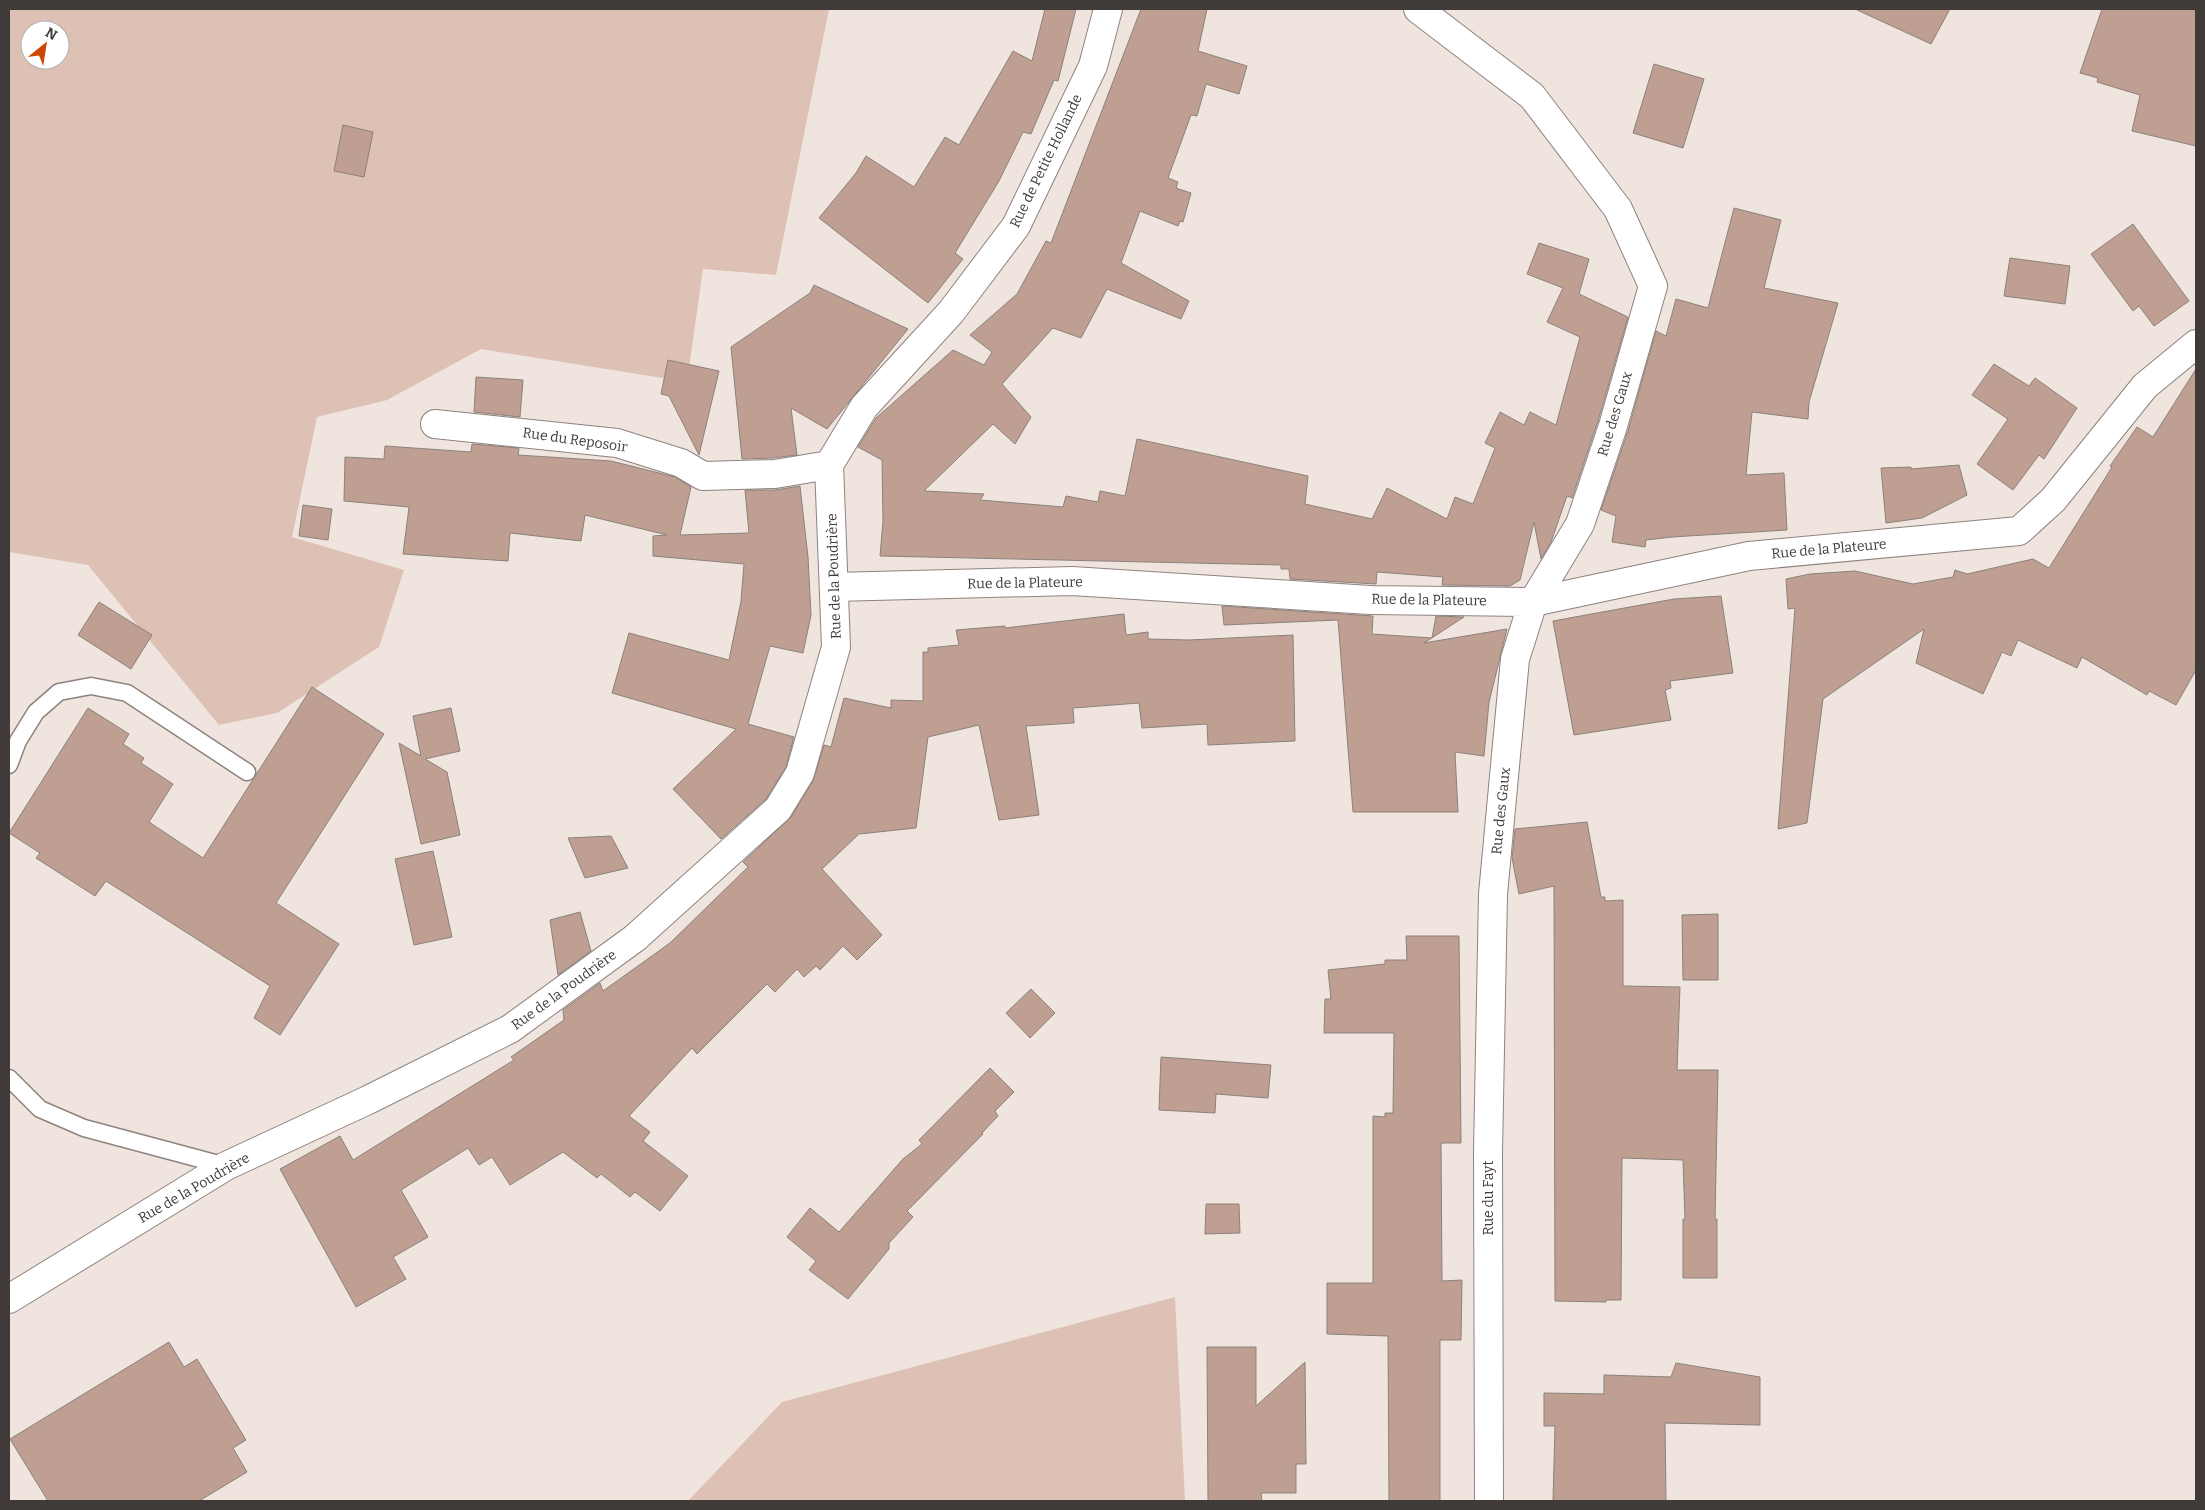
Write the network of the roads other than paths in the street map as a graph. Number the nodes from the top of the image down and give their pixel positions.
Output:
1 (1108, 9) edge
2 (1418, 9) edge
3 (2196, 344) edge
4 (435, 424) dead end
5 (829, 465) junction
6 (834, 586) junction
7 (1533, 602) junction
8 (9, 765) edge
9 (247, 772) dead end
10 (1492, 894) joint
11 (9, 1078) edge
12 (226, 1166) junction
13 (9, 1299) edge
14 (1489, 1501) edge

1 - 5 street, Rue de Petite Hollande
2 - 7 street, Rue des Gaux
3 - 7 street, Rue de la Plateure
4 - 5 street, Rue du Reposoir
5 - 6 street, Rue de la Poudrière
6 - 7 street, Rue de la Plateure
6 - 12 street, Rue de la Poudrière
7 - 10 street, Rue des Gaux
8 - 9 lane
10 - 14 street, Rue du Fayt
11 - 12 lane
12 - 13 street, Rue de la Poudrière

